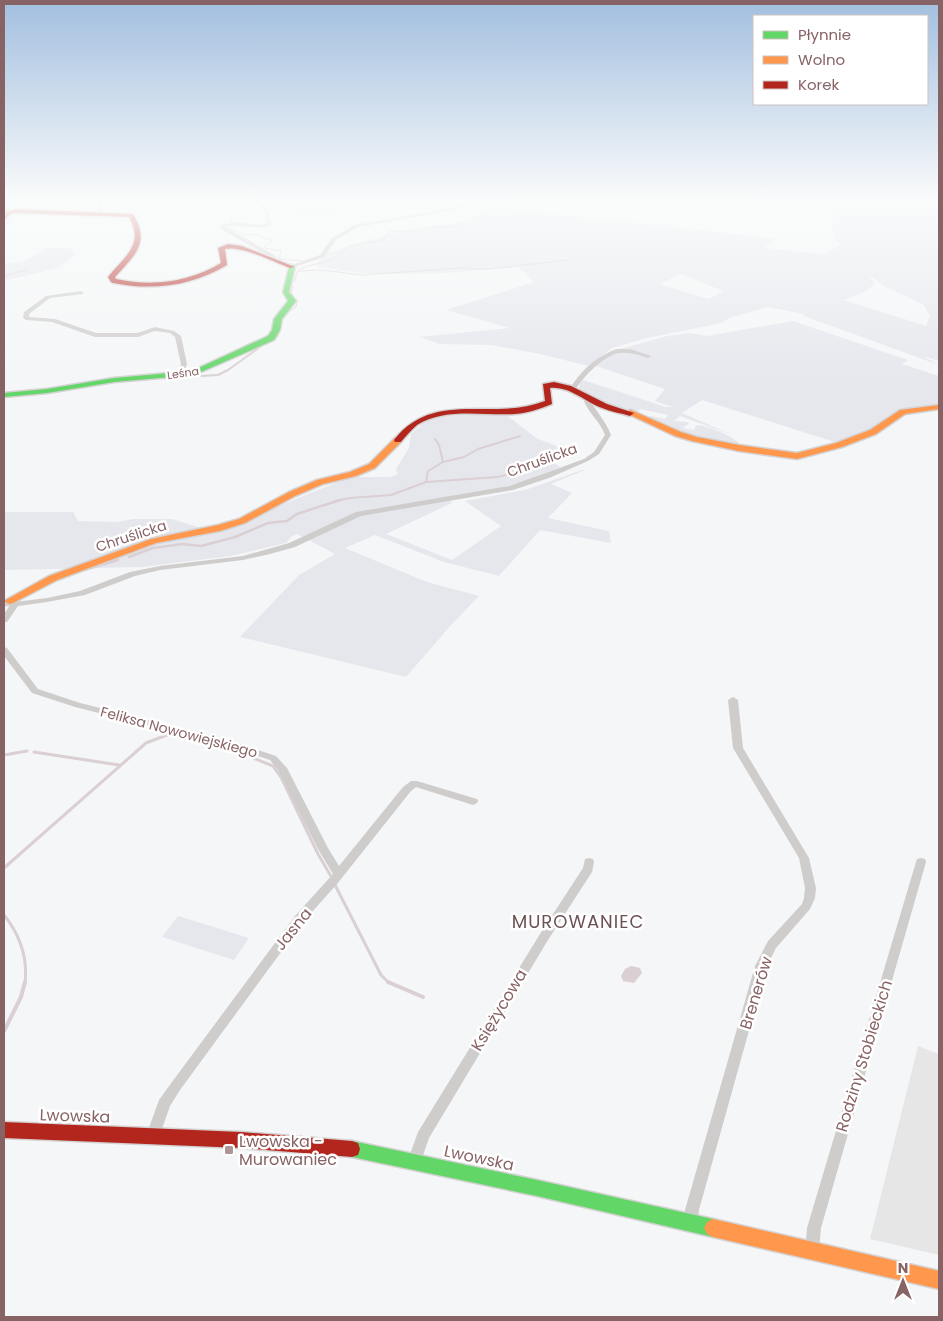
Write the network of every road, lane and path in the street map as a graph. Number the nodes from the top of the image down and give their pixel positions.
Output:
1 (125, 260) edge
2 (224, 260) edge
3 (270, 260) edge
4 (311, 260) edge
5 (291, 266) junction
6 (81, 293) dead end
7 (648, 356) dead end
8 (181, 374) junction
9 (574, 389) junction
10 (4, 395) edge
11 (586, 398) junction
12 (939, 407) edge
13 (9, 602) edge
14 (4, 620) edge
15 (4, 650) edge
16 (733, 700) dead end
17 (473, 801) dead end
18 (589, 862) dead end
19 (921, 862) dead end
20 (336, 877) junction
21 (4, 1130) edge
22 (153, 1136) junction
23 (415, 1160) junction
24 (691, 1223) junction
25 (812, 1251) junction
26 (939, 1280) edge

1 - 2 street
3 - 5 street
4 - 5 street
5 - 8 street, Leśna
6 - 8 street
7 - 9 street
8 - 10 street, Leśna
9 - 11 street, Chruślicka
9 - 13 street, Chruślicka
11 - 12 street
11 - 13 street, Chruślicka
13 - 14 street
15 - 20 street, Feliksa Nowowiejskiego
16 - 24 street, Brenerów
17 - 20 street, Jasna
18 - 23 street, Księżycowa
19 - 25 street, Rodziny Stobieckich
20 - 22 street, Jasna
21 - 22 street, Lwowska
22 - 23 street, Lwowska
23 - 24 street, Lwowska
24 - 25 street, Lwowska
25 - 26 street, Lwowska

